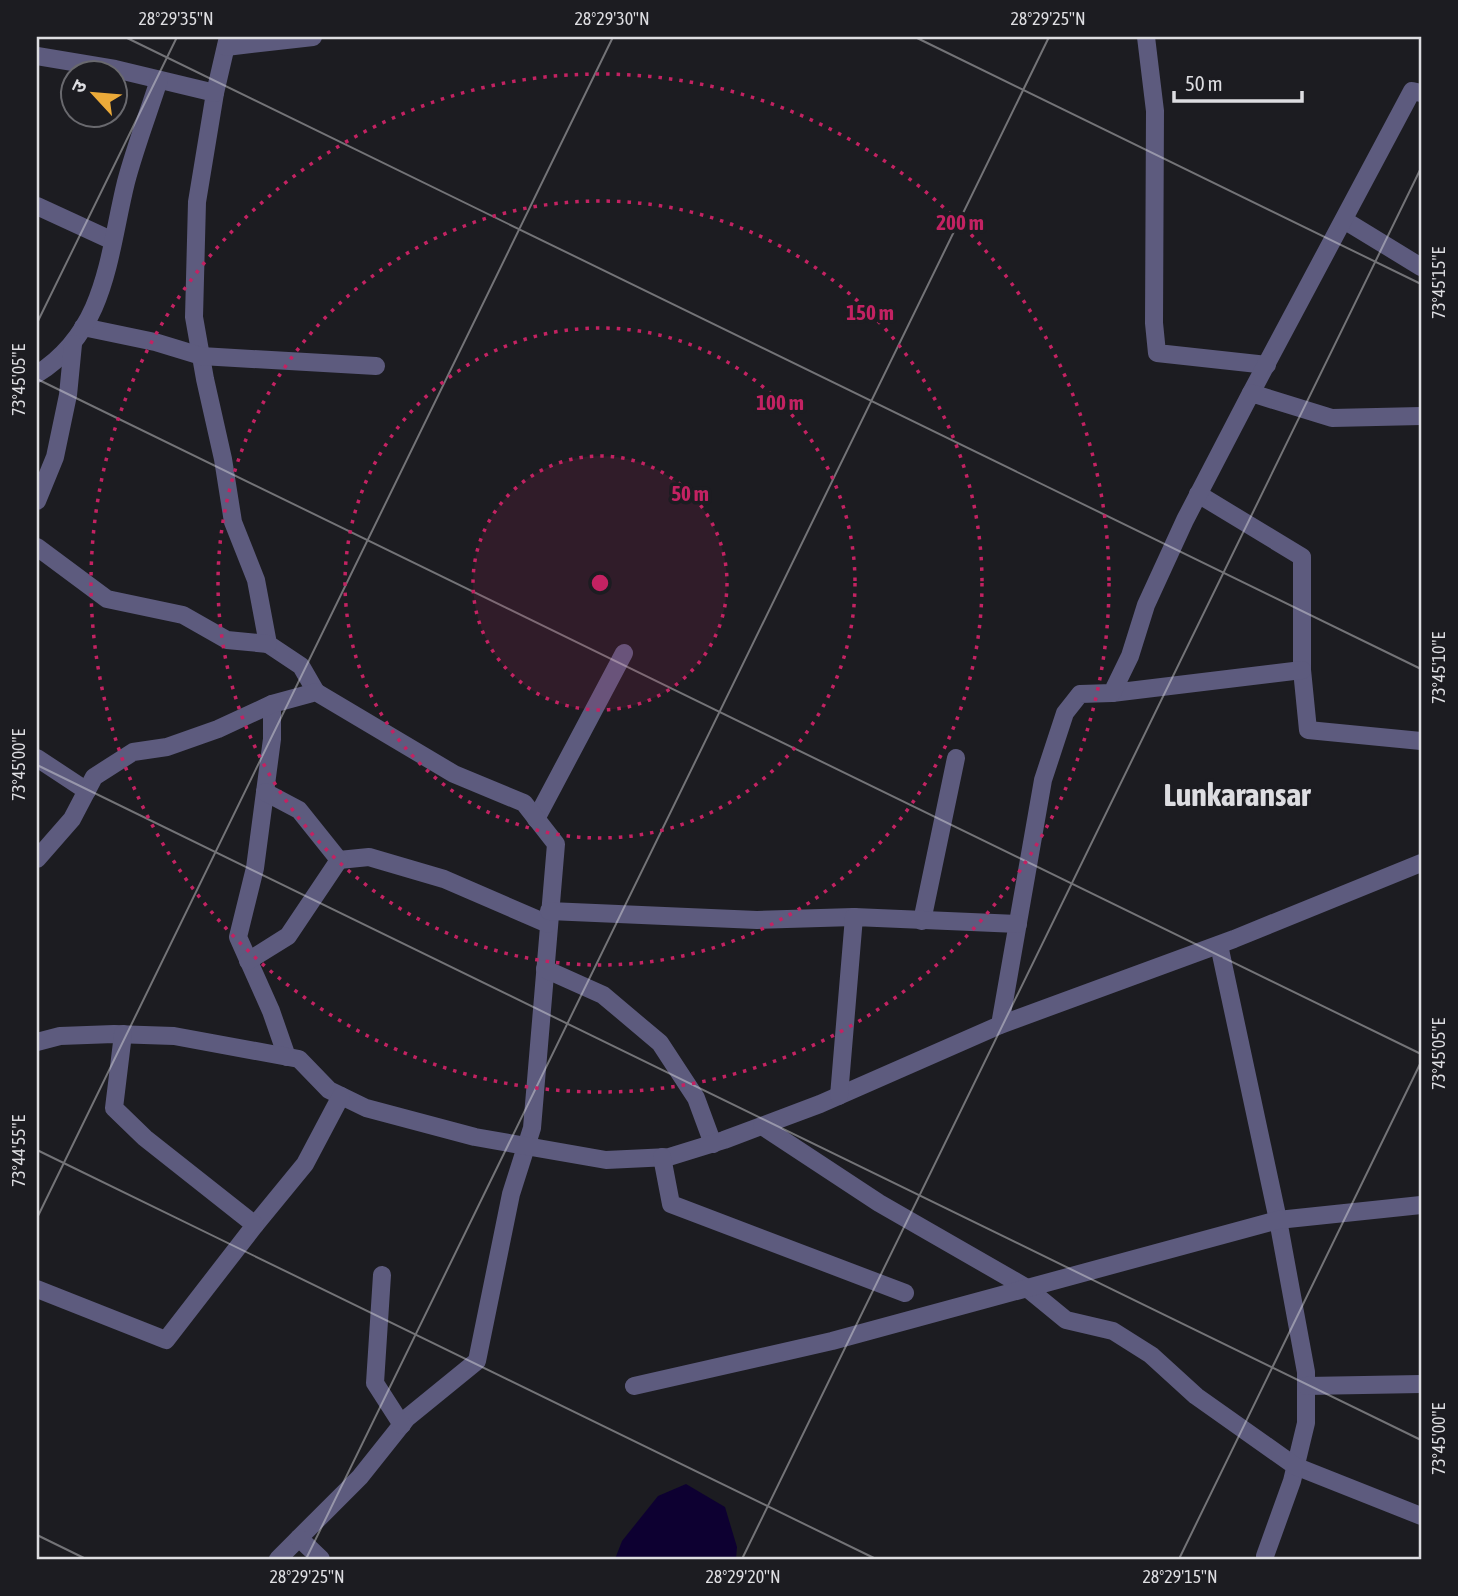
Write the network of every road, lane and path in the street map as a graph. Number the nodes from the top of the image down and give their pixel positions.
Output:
1 (313, 37) edge
2 (1146, 37) edge
3 (227, 42) edge
4 (37, 56) edge
5 (159, 80) junction
6 (215, 93) junction
7 (1421, 93) edge
8 (37, 206) edge
9 (1344, 220) junction
10 (114, 241) junction
11 (1421, 267) edge
12 (83, 327) junction
13 (73, 344) junction
14 (201, 356) junction
15 (1266, 365) junction
16 (376, 366) dead end
17 (37, 374) edge
18 (1251, 393) junction
19 (1421, 416) edge
20 (1198, 494) junction
21 (37, 501) edge
22 (37, 547) edge
23 (268, 644) junction
24 (624, 653) dead end
25 (1302, 670) junction
26 (316, 692) junction
27 (1112, 693) junction
28 (272, 704) junction
29 (1421, 741) edge
30 (37, 758) edge
31 (957, 758) dead end
32 (87, 791) junction
33 (265, 792) junction
34 (536, 819) junction
35 (37, 859) edge
36 (339, 860) junction
37 (1421, 863) edge
38 (854, 917) junction
39 (548, 918) junction
40 (922, 920) junction
41 (1018, 924) junction
42 (1219, 945) junction
43 (248, 961) junction
44 (545, 969) junction
45 (1000, 1025) junction
46 (123, 1034) junction
47 (37, 1042) edge
48 (287, 1057) junction
49 (341, 1096) junction
50 (839, 1096) junction
51 (762, 1126) junction
52 (713, 1144) junction
53 (526, 1146) junction
54 (662, 1157) junction
55 (1421, 1205) edge
56 (1278, 1220) junction
57 (255, 1225) junction
58 (382, 1275) dead end
59 (1027, 1288) junction
60 (37, 1289) edge
61 (905, 1293) dead end
62 (1421, 1384) edge
63 (634, 1386) dead end
64 (1306, 1386) junction
65 (402, 1425) junction
66 (1295, 1466) junction
67 (1421, 1516) edge
68 (299, 1538) junction
69 (1265, 1556) dead end
70 (278, 1559) edge
71 (321, 1559) edge

1 - 3 street
2 - 15 street
3 - 6 street
4 - 5 street
5 - 6 street
5 - 10 street
6 - 14 street
7 - 9 street
8 - 10 street
9 - 11 street
9 - 15 street
10 - 12 street
12 - 13 street
12 - 14 street
13 - 17 street
13 - 21 street
14 - 16 street
14 - 23 street
15 - 18 street
18 - 19 street
18 - 20 street
20 - 25 street
20 - 27 street
22 - 23 street
23 - 26 street
24 - 34 street
25 - 27 street
25 - 29 street
26 - 28 street
26 - 34 street
27 - 41 street
28 - 32 street
28 - 33 street
30 - 32 street
31 - 40 street
32 - 35 street
33 - 36 street
33 - 43 street
34 - 39 street
36 - 39 street
36 - 43 street
37 - 42 street
38 - 39 street
38 - 40 street
38 - 50 street
39 - 44 street
40 - 41 street
41 - 45 street
42 - 45 street
42 - 56 street
43 - 48 street
44 - 52 street
44 - 53 street
45 - 50 street
46 - 47 street
46 - 48 street
46 - 57 street
48 - 49 street
49 - 53 street
49 - 57 street
50 - 51 street
51 - 52 street
51 - 59 street
52 - 54 street
53 - 54 street
53 - 65 street
54 - 61 street
55 - 56 street
56 - 59 street
56 - 64 street
57 - 60 street
58 - 65 street
59 - 63 street
59 - 66 street
62 - 64 street
64 - 66 street
65 - 68 street
66 - 67 street
66 - 69 street
68 - 70 street
68 - 71 street

